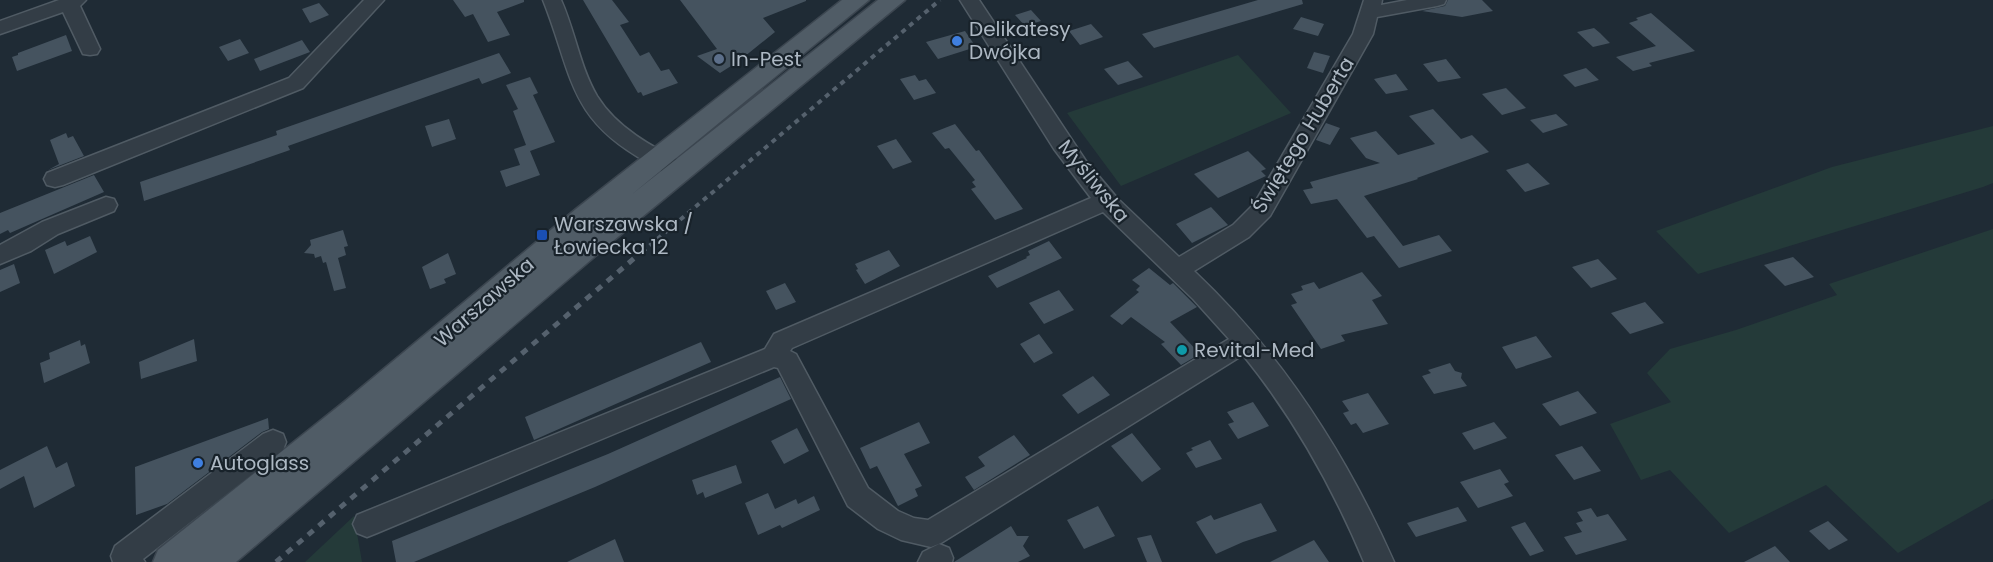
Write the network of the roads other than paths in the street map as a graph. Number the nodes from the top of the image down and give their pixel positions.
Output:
1 (375, 0) edge
2 (552, 0) edge
3 (857, 0) edge
4 (893, 0) edge
5 (969, 0) edge
6 (1437, 0) edge
7 (73, 2) edge
8 (1371, 7) edge
9 (0, 28) edge
10 (90, 49) dead end
11 (670, 165) junction
12 (55, 178) dead end
13 (1107, 201) junction
14 (106, 204) dead end
15 (0, 255) edge
16 (1178, 269) junction
17 (1246, 341) junction
18 (774, 356) junction
19 (273, 442) dead end
20 (367, 524) dead end
21 (934, 551) edge
22 (130, 562) edge
23 (171, 562) edge
24 (209, 562) edge
25 (1379, 562) edge

1 - 12 street
2 - 11 street
3 - 11 main road, Warszawska
4 - 11 main road, Warszawska
5 - 13 street, Myśliwska
6 - 8 street
7 - 9 street
7 - 10 street
8 - 16 street, Świętego Huberta
11 - 23 main road, Warszawska
11 - 24 main road, Warszawska
13 - 16 street, Myśliwska
13 - 18 street
14 - 15 street
16 - 17 street, Myśliwska
17 - 21 street
17 - 25 street, Myśliwska
18 - 20 street
18 - 21 street
19 - 22 street

